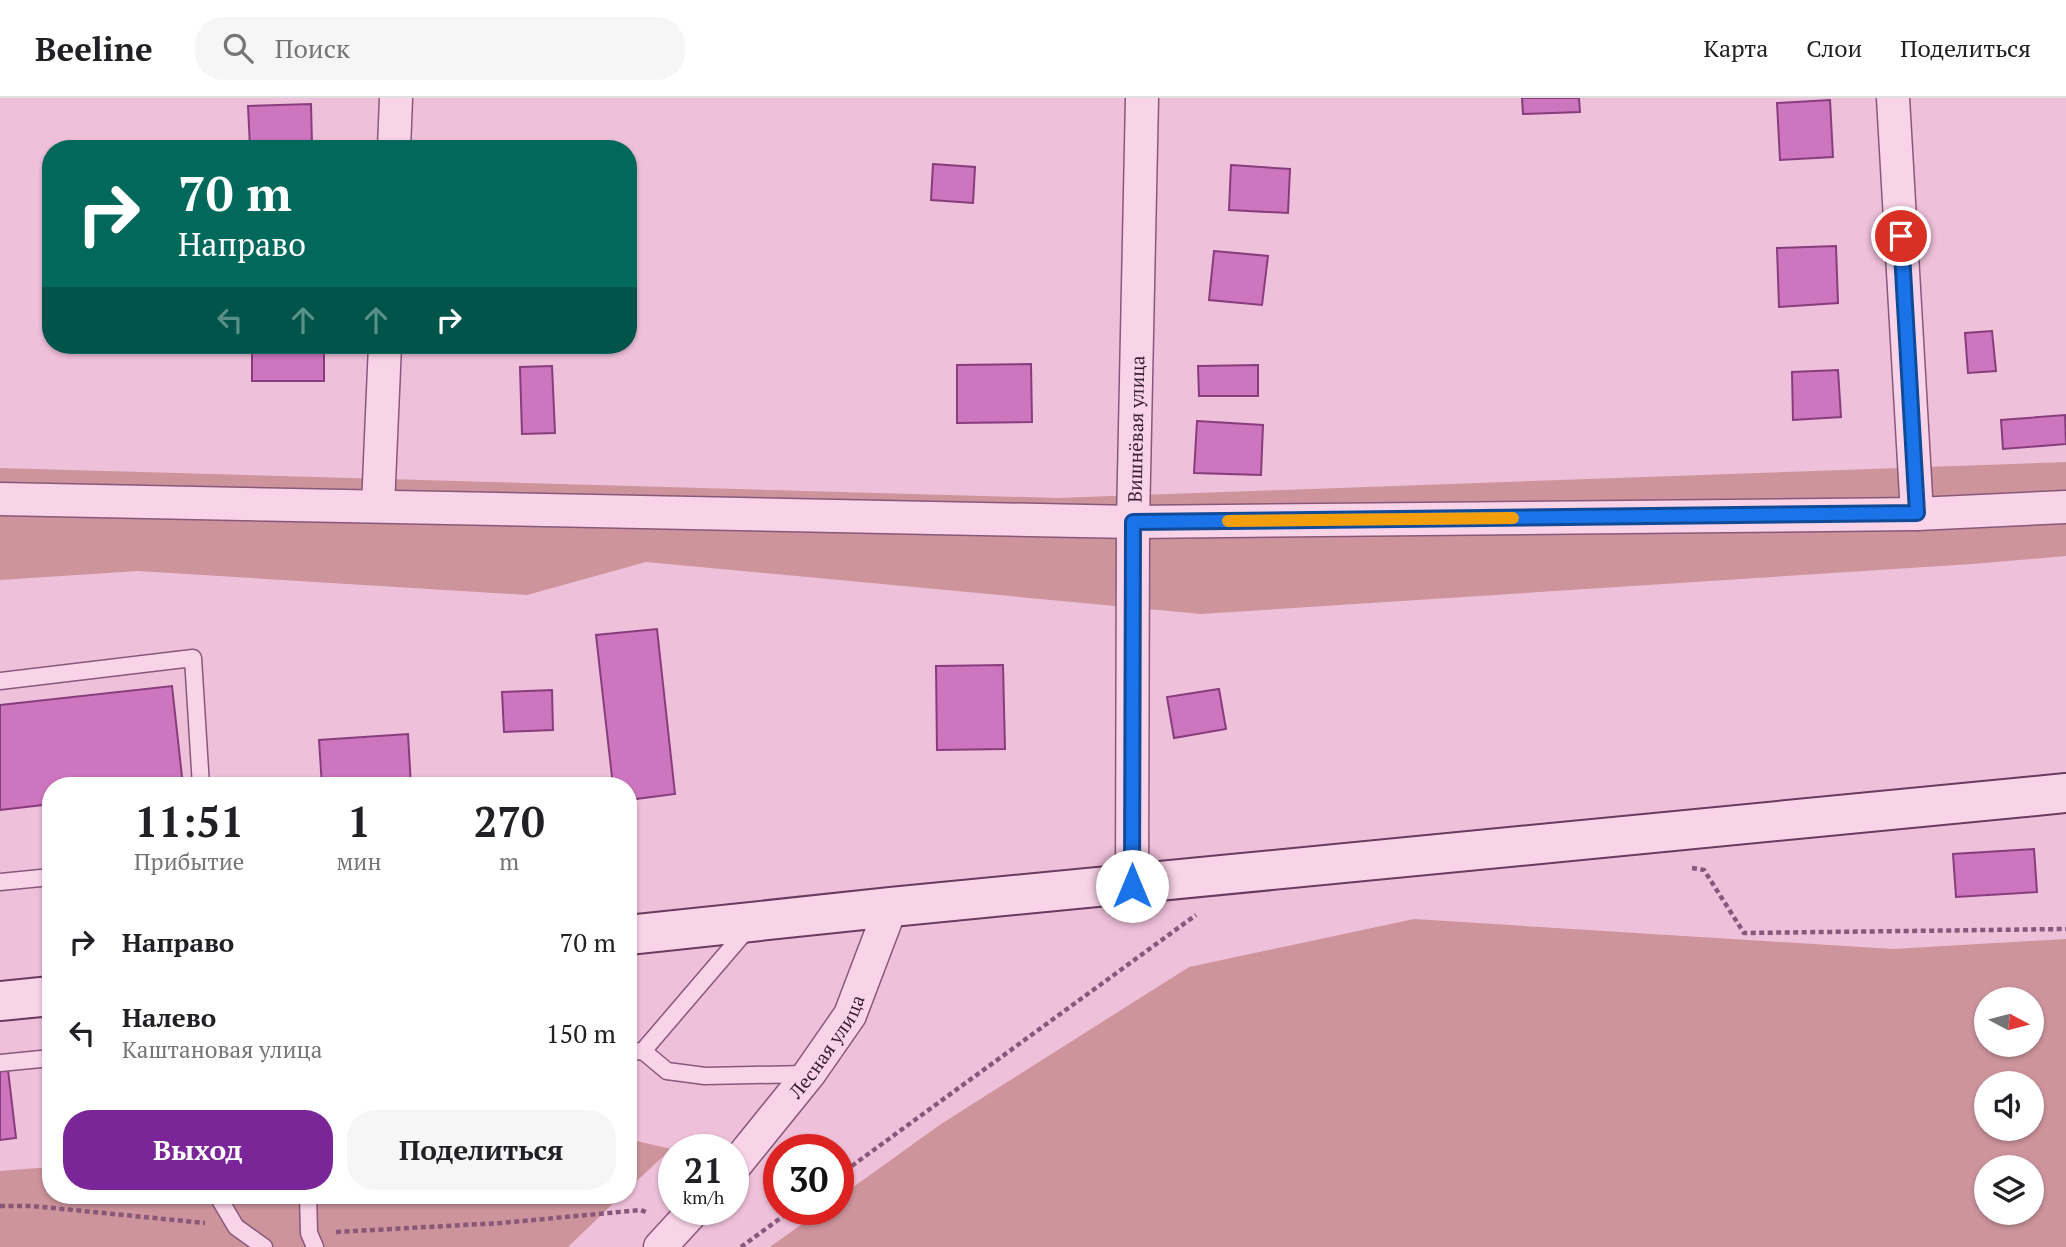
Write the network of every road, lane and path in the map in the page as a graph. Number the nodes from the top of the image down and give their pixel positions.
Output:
1 (396, 98) edge
2 (1142, 98) edge
3 (1894, 98) edge
4 (394, 140) edge
5 (385, 354) edge
6 (0, 499) edge
7 (378, 506) junction
8 (2066, 507) edge
9 (1917, 513) junction
10 (1133, 522) junction
11 (0, 681) edge
12 (200, 777) edge
13 (2066, 793) edge
14 (1680, 867) dead end
15 (42, 878) edge
16 (0, 882) edge
17 (1132, 886) junction
18 (891, 907) junction
19 (1197, 915) dead end
20 (754, 922) junction
21 (2066, 929) edge
22 (637, 934) edge
23 (42, 997) edge
24 (0, 1001) edge
25 (637, 1049) edge
26 (637, 1052) edge
27 (42, 1059) edge
28 (0, 1063) edge
29 (809, 1074) junction
30 (749, 1148) edge
31 (854, 1164) edge
32 (222, 1204) edge
33 (308, 1204) edge
34 (0, 1206) edge
35 (658, 1212) edge
36 (681, 1225) edge
37 (771, 1225) edge
38 (236, 1227) junction
39 (312, 1240) edge
40 (264, 1247) edge
41 (660, 1247) edge
42 (741, 1247) edge

1 - 4 street
2 - 10 street, Вишнёвая улица
3 - 9 street
5 - 7 street
6 - 7 street
7 - 10 street
8 - 9 street
9 - 10 street
10 - 17 street, Вишнёвая улица
11 - 12 lane
13 - 17 main road
14 - 21 path
15 - 16 lane
17 - 18 main road
18 - 20 main road
18 - 29 street, Лесная улица
19 - 31 path
20 - 22 main road
20 - 25 lane
23 - 24 main road
26 - 29 lane
27 - 28 lane
29 - 30 street, Лесная улица
32 - 38 lane
33 - 39 lane
34 - 38 path
35 - 39 path
36 - 41 street
37 - 42 path
38 - 40 lane

